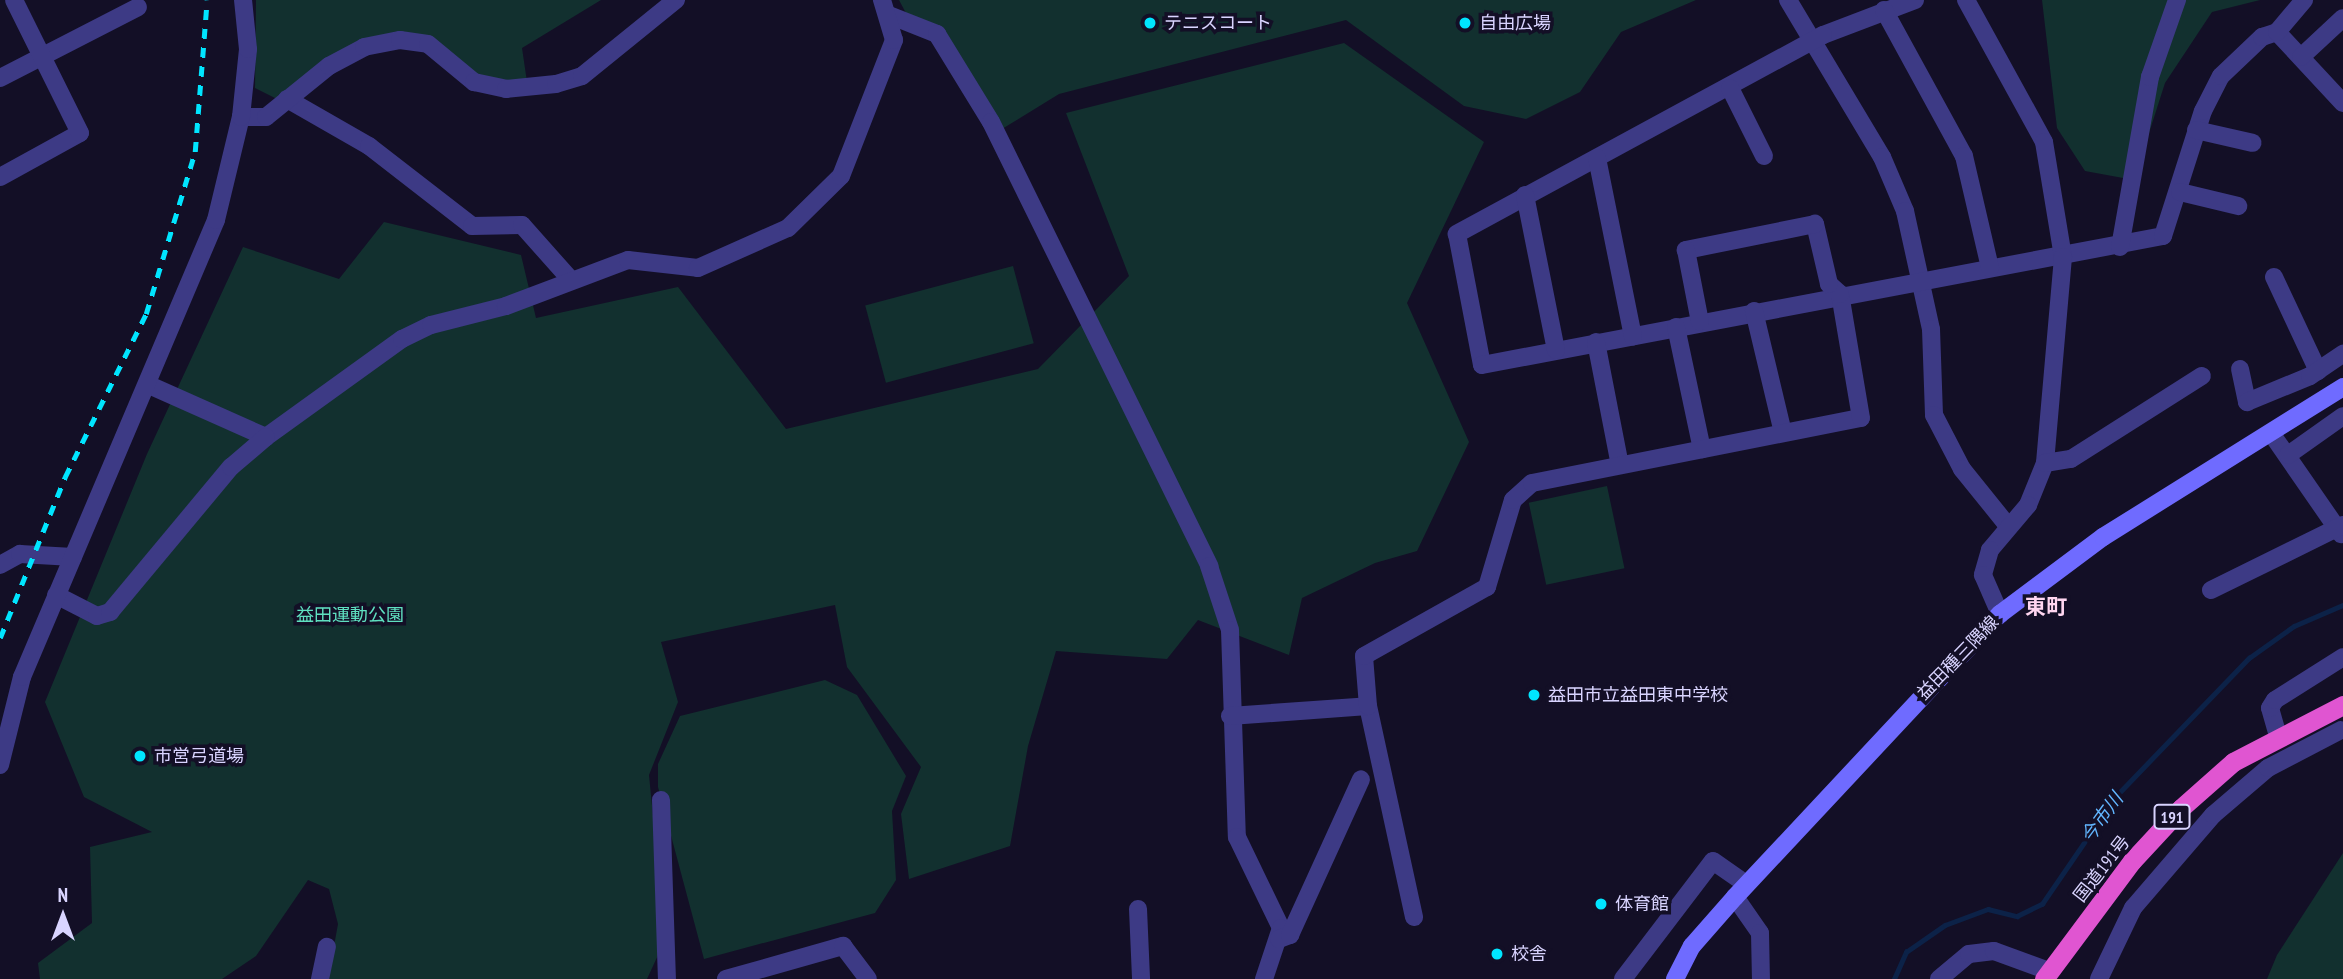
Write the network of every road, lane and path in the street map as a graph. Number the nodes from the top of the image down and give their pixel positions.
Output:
1 (14, 0) edge
2 (243, 0) edge
3 (676, 0) edge
4 (1788, 0) edge
5 (1915, 0) edge
6 (1966, 0) edge
7 (2178, 0) edge
8 (2304, 0) edge
9 (138, 7) dead end
10 (886, 8) edge
11 (1885, 10) junction
12 (2343, 18) edge
13 (2277, 32) junction
14 (1817, 43) junction
15 (42, 57) junction
16 (2301, 57) junction
17 (0, 78) edge
18 (1730, 88) junction
19 (287, 99) junction
20 (2343, 103) edge
21 (241, 117) junction
22 (2196, 130) junction
23 (2253, 143) dead end
24 (1764, 156) dead end
25 (1597, 158) junction
26 (0, 177) edge
27 (2180, 192) junction
28 (1525, 195) junction
29 (2238, 206) dead end
30 (2120, 247) junction
31 (2063, 257) junction
32 (1990, 268) junction
33 (2274, 277) dead end
34 (569, 278) junction
35 (1923, 279) junction
36 (1840, 294) junction
37 (1754, 312) junction
38 (1700, 322) junction
39 (1676, 327) junction
40 (1633, 336) junction
41 (1596, 342) junction
42 (1556, 350) junction
43 (2343, 354) edge
44 (2239, 369) dead end
45 (2318, 371) junction
46 (2202, 376) dead end
47 (149, 385) junction
48 (2343, 387) edge
49 (2343, 416) edge
50 (1783, 433) junction
51 (2272, 433) junction
52 (266, 437) junction
53 (1702, 449) junction
54 (2288, 455) junction
55 (2045, 463) junction
56 (1620, 465) junction
57 (2008, 526) junction
58 (2340, 529) edge
59 (73, 557) junction
60 (0, 565) edge
61 (2211, 590) dead end
62 (56, 595) junction
63 (2000, 614) junction
64 (2343, 657) edge
65 (2343, 705) edge
66 (1367, 706) junction
67 (1230, 716) junction
68 (2341, 730) dead end
69 (2278, 736) junction
70 (0, 765) edge
71 (1361, 779) dead end
72 (661, 800) dead end
73 (1740, 891) junction
74 (1138, 909) dead end
75 (1414, 917) dead end
76 (1279, 939) junction
77 (327, 947) dead end
78 (2047, 975) edge
79 (320, 979) edge
80 (667, 979) edge
81 (726, 979) edge
82 (868, 979) edge
83 (1141, 979) edge
84 (1264, 979) edge
85 (1623, 979) edge
86 (1675, 979) edge
87 (1761, 979) edge
88 (1939, 979) edge
89 (2099, 979) edge

1 - 15 street
2 - 21 street
3 - 19 street
4 - 14 street
5 - 11 street
6 - 31 street
7 - 30 street
8 - 13 street
9 - 15 street
10 - 34 street
10 - 67 street
11 - 14 street
11 - 32 street
12 - 16 street
13 - 16 street
13 - 22 street
14 - 18 street
14 - 35 street
15 - 17 street
15 - 26 street
16 - 20 street
18 - 24 street
18 - 25 street
19 - 21 street
19 - 34 street
21 - 47 street
22 - 23 street
22 - 27 street
25 - 28 street
25 - 40 street
27 - 29 street
27 - 30 street
28 - 42 street
28 - 42 street
30 - 31 street
31 - 32 street
31 - 55 street
32 - 35 street
33 - 45 street
34 - 52 street
35 - 36 street
35 - 57 street
36 - 37 street
36 - 38 street
36 - 50 street
37 - 38 street
37 - 50 street
38 - 39 street
39 - 40 street
39 - 53 street
40 - 41 street
41 - 42 street
41 - 56 street
43 - 45 street
44 - 45 street
46 - 55 street
47 - 52 street
47 - 59 street
48 - 51 main road, 益田種三隅線
49 - 54 street
50 - 53 street
51 - 54 street
51 - 63 main road, 益田種三隅線
52 - 62 street
53 - 56 street
54 - 58 street
55 - 57 street
56 - 66 street
57 - 63 street
58 - 61 street
59 - 60 street
59 - 62 street
62 - 70 street
63 - 73 main road, 益田種三隅線
64 - 69 street
65 - 69 highway, 国道191号 / 191
66 - 67 street
66 - 75 street
67 - 76 street
68 - 89 street
69 - 78 highway, 国道191号 / 191
71 - 76 street
72 - 80 street
73 - 85 street
73 - 86 main road, 益田種三隅線
73 - 87 street
74 - 83 street
76 - 84 street
77 - 79 street
78 - 88 street
81 - 82 street

